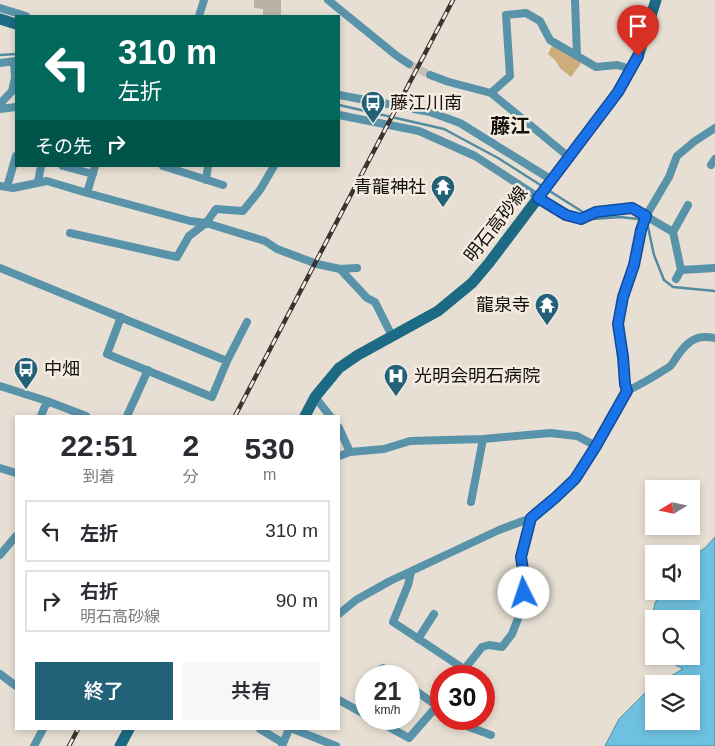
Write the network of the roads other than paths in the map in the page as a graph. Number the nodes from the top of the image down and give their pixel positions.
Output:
1 (204, 0) edge
2 (328, 0) edge
3 (576, 0) edge
4 (656, 0) edge
5 (0, 8) edge
6 (23, 15) edge
7 (198, 15) edge
8 (0, 19) edge
9 (15, 24) edge
10 (577, 56) junction
11 (15, 61) edge
12 (0, 63) edge
13 (409, 64) tunnel mouth
14 (631, 69) junction
15 (430, 75) tunnel mouth
16 (491, 93) junction
17 (340, 95) edge
18 (0, 104) edge
19 (15, 108) edge
20 (0, 109) edge
21 (340, 115) edge
22 (715, 128) edge
23 (569, 157) junction
24 (15, 158) edge
25 (41, 167) edge
26 (72, 167) edge
27 (166, 167) edge
28 (208, 167) edge
29 (273, 167) edge
30 (94, 170) edge
31 (206, 180) junction
32 (38, 182) junction
33 (223, 185) dead end
34 (3, 187) edge
35 (545, 188) junction
36 (87, 194) junction
37 (688, 205) dead end
38 (646, 216) junction
39 (206, 223) junction
40 (673, 232) junction
41 (70, 233) dead end
42 (0, 268) edge
43 (357, 268) dead end
44 (715, 268) edge
45 (340, 269) junction
46 (681, 270) junction
47 (676, 279) dead end
48 (121, 317) junction
49 (247, 322) dead end
50 (392, 336) junction
51 (715, 338) edge
52 (227, 361) junction
53 (148, 370) junction
54 (0, 386) edge
55 (627, 391) junction
56 (316, 397) junction
57 (47, 401) junction
58 (42, 415) edge
59 (83, 415) edge
60 (127, 415) edge
61 (306, 415) edge
62 (329, 415) edge
63 (340, 430) edge
64 (483, 439) junction
65 (596, 446) junction
66 (350, 452) junction
67 (340, 456) edge
68 (0, 468) edge
69 (15, 473) edge
70 (470, 502) dead end
71 (531, 518) junction
72 (15, 537) edge
73 (0, 555) edge
74 (411, 572) junction
75 (340, 613) edge
76 (434, 614) dead end
77 (418, 639) junction
78 (458, 665) edge
79 (467, 665) edge
80 (0, 674) edge
81 (15, 685) edge
82 (340, 701) edge
83 (355, 708) edge
84 (430, 716) edge
85 (420, 726) edge
86 (43, 730) edge
87 (128, 730) edge
88 (262, 730) edge
89 (289, 730) edge
90 (296, 730) edge
91 (394, 730) edge
92 (417, 730) edge
93 (477, 730) edge
94 (491, 735) dead end
95 (283, 744) edge
96 (34, 746) edge
97 (120, 746) edge
98 (336, 746) edge

1 - 7 street
2 - 13 street
3 - 10 street
4 - 14 main road, 明石高砂線
5 - 6 street
8 - 9 main road
10 - 14 street
10 - 16 street
11 - 12 street
11 - 18 street
14 - 23 main road, 明石高砂線
15 - 16 street
16 - 23 street
17 - 35 street
19 - 20 street
21 - 35 street
22 - 38 street
23 - 35 main road, 明石高砂線
24 - 34 street
25 - 32 street
26 - 30 street
27 - 31 street
28 - 31 street
29 - 39 street
30 - 36 street
31 - 33 street
32 - 34 street
32 - 36 street
35 - 38 street
35 - 50 main road, 明石高砂線
36 - 39 street
37 - 40 street
38 - 40 street
38 - 55 street
39 - 41 street
39 - 45 street
40 - 46 street
42 - 48 street
43 - 45 street
44 - 46 street
45 - 50 street
46 - 47 street
48 - 52 street
48 - 53 street
49 - 52 street
50 - 56 main road, 明石高砂線
51 - 55 street
52 - 53 street
53 - 60 street
54 - 57 street
55 - 65 street
56 - 61 main road, 明石高砂線
56 - 62 street
57 - 58 street
57 - 59 street
63 - 66 street
64 - 65 street
64 - 66 street
64 - 70 street
65 - 71 street
66 - 67 street
68 - 69 street
71 - 74 street
71 - 79 street
72 - 73 street
74 - 75 street
74 - 77 street
76 - 77 street
77 - 78 street
80 - 81 street
82 - 83 street
84 - 85 street
86 - 96 street
87 - 97 main road
88 - 95 street
89 - 95 street
90 - 98 street
91 - 92 street
93 - 94 street

